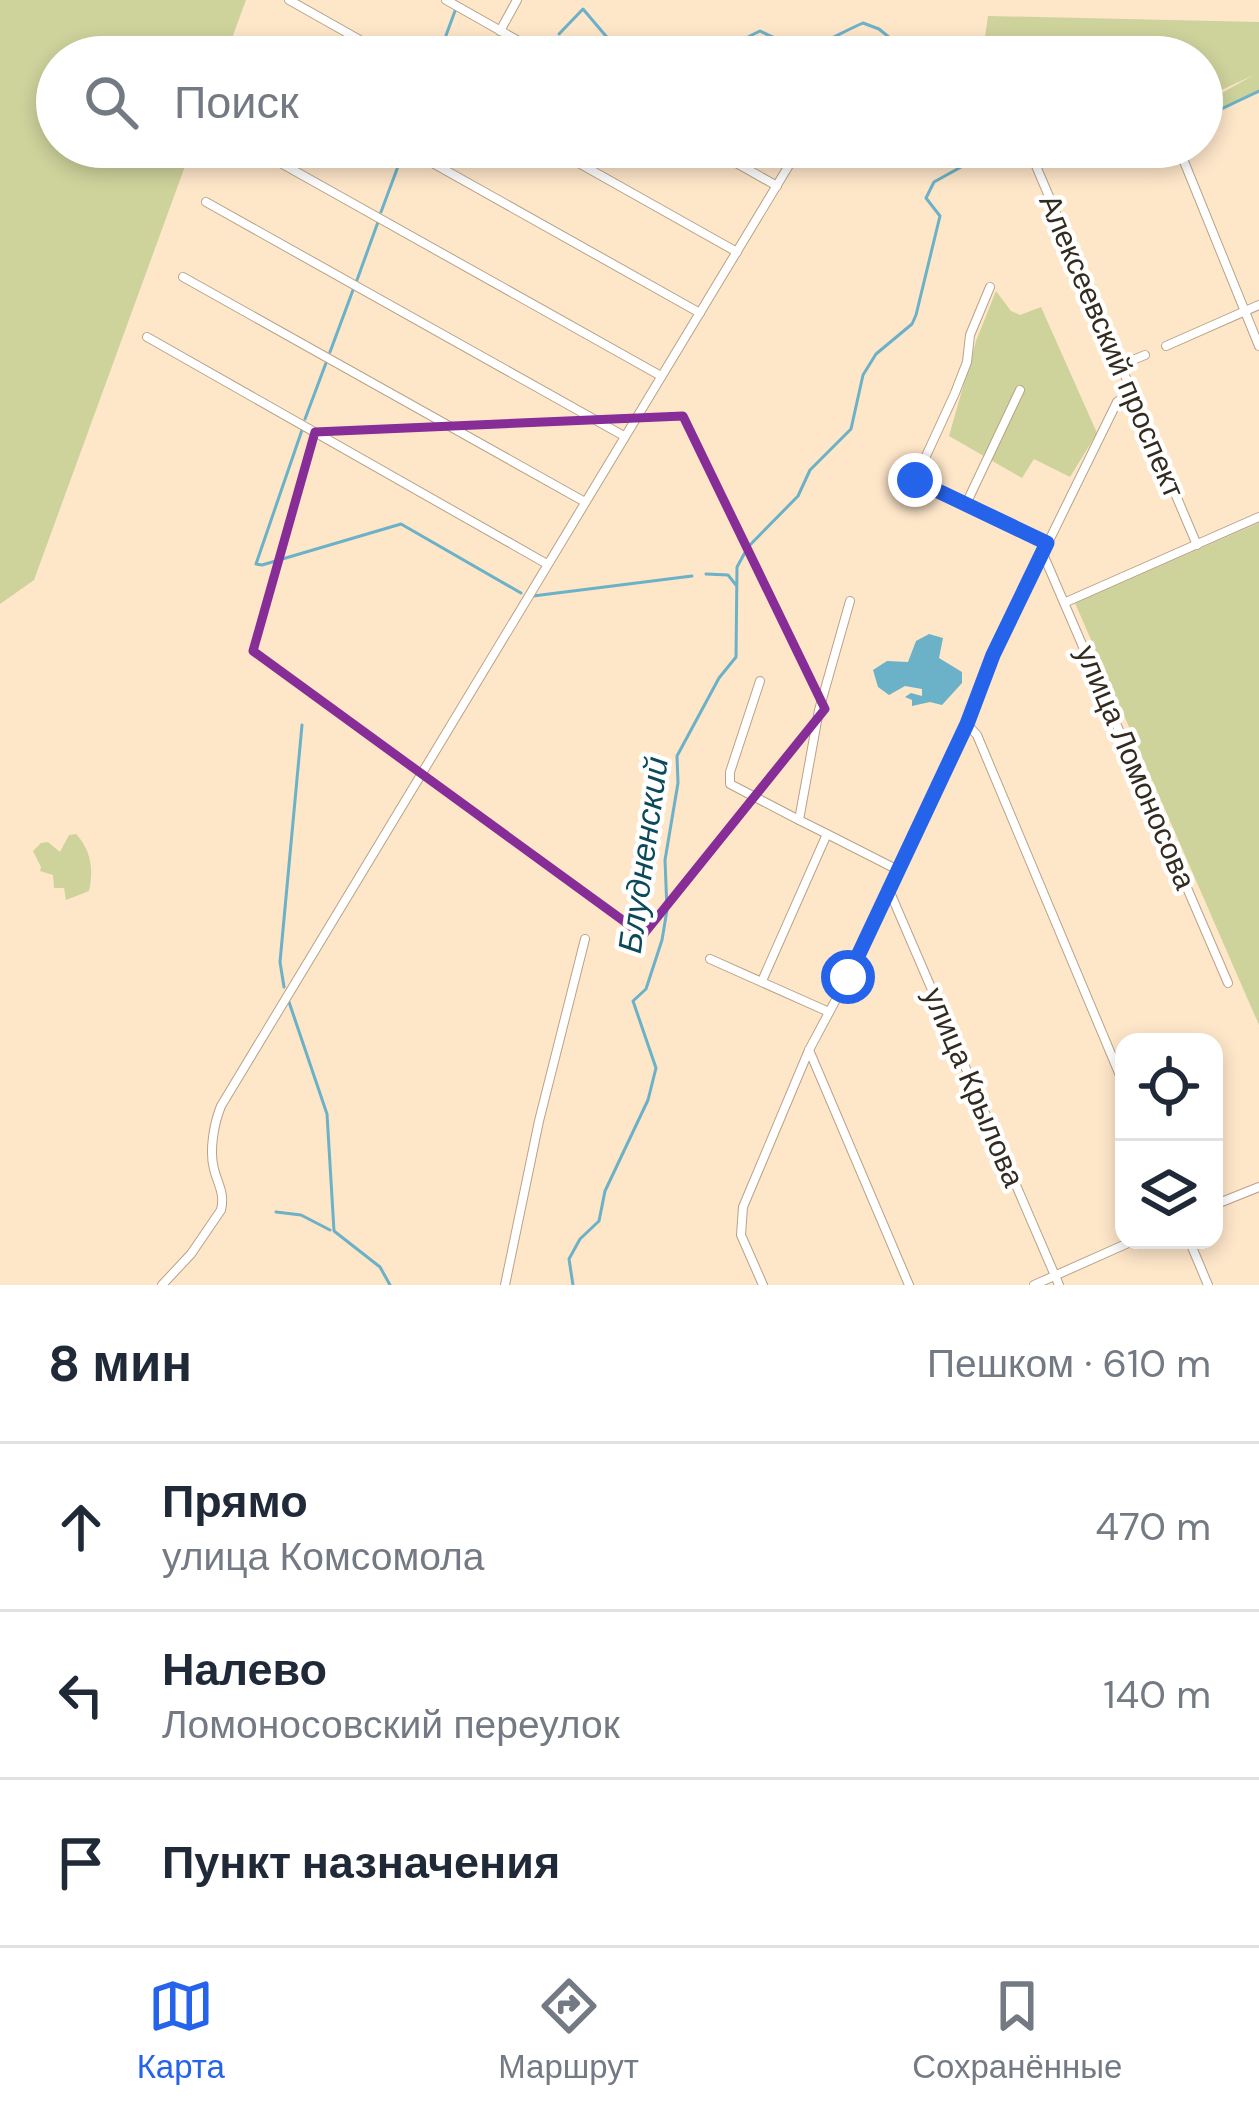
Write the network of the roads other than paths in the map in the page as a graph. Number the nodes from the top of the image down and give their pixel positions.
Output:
1 (289, 0) edge
2 (446, 0) edge
3 (517, 0) edge
4 (500, 31) junction
5 (353, 36) edge
6 (509, 36) edge
7 (290, 168) edge
8 (441, 168) edge
9 (587, 168) edge
10 (746, 168) edge
11 (787, 168) edge
12 (1037, 168) edge
13 (1187, 168) edge
14 (777, 185) junction
15 (206, 202) dead end
16 (736, 252) junction
17 (183, 278) dead end
18 (990, 287) dead end
19 (1259, 305) edge
20 (1245, 311) junction
21 (700, 313) junction
22 (147, 337) dead end
23 (1166, 346) dead end
24 (1259, 346) edge
25 (1145, 355) dead end
26 (1120, 365) junction
27 (661, 376) junction
28 (1020, 390) dead end
29 (1131, 392) junction
30 (624, 436) junction
31 (585, 502) junction
32 (966, 504) junction
33 (1259, 517) edge
34 (1197, 545) junction
35 (1045, 548) junction
36 (548, 564) junction
37 (850, 601) dead end
38 (1066, 602) junction
39 (760, 681) dead end
40 (967, 724) junction
41 (799, 820) junction
42 (827, 834) junction
43 (898, 870) junction
44 (889, 890) junction
45 (585, 938) dead end
46 (710, 959) dead end
47 (762, 981) junction
48 (1228, 983) dead end
49 (830, 1012) junction
50 (809, 1050) junction
51 (1115, 1064) edge
52 (1259, 1187) edge
53 (1223, 1201) edge
54 (1117, 1249) edge
55 (1193, 1249) edge
56 (1057, 1280) edge
57 (162, 1285) edge
58 (505, 1285) edge
59 (763, 1285) edge
60 (909, 1285) edge
61 (1034, 1285) edge
62 (1208, 1285) edge

1 - 5 street
2 - 4 street
3 - 4 street
4 - 6 street
7 - 27 street
8 - 21 street
9 - 16 street
10 - 14 street
11 - 14 street
12 - 26 street, Алексеевский проспект
13 - 20 street
14 - 16 street
15 - 30 street
16 - 21 street
17 - 31 street
18 - 32 street
19 - 20 street
20 - 23 street
20 - 24 street
21 - 27 street
22 - 36 street
25 - 26 street
26 - 29 street, Алексеевский проспект
27 - 30 street
28 - 32 street
29 - 34 street, Алексеевский проспект
29 - 35 street
30 - 31 street
31 - 36 street
32 - 35 street
33 - 34 street
34 - 38 street
35 - 38 street, улица Ломоносова
35 - 40 street
36 - 57 street
37 - 41 street
38 - 48 street, улица Ломоносова
39 - 41 street
40 - 43 street
40 - 51 street
41 - 42 street
42 - 43 street
42 - 47 street
43 - 44 street
44 - 49 street
44 - 56 street, улица Крылова
45 - 58 street
46 - 47 street
47 - 49 street
49 - 50 street
50 - 59 street
50 - 60 street
52 - 53 street
54 - 56 street
55 - 62 street
56 - 61 street

